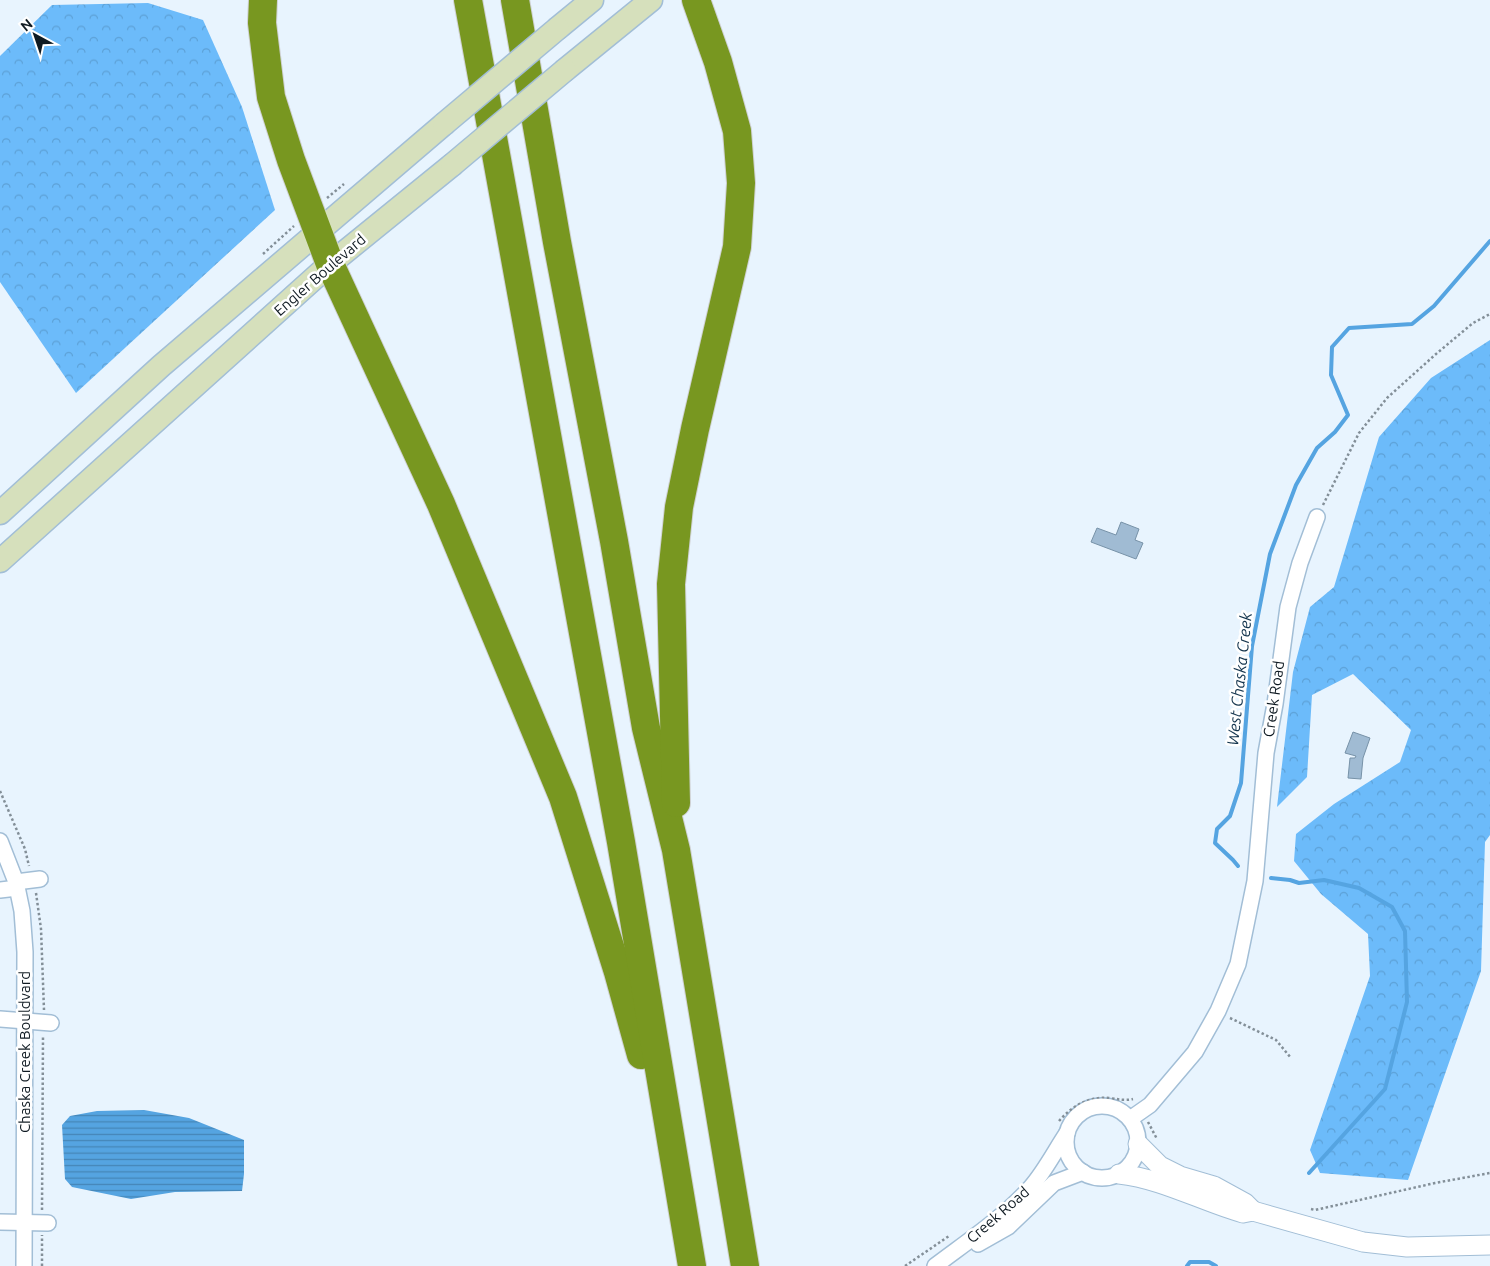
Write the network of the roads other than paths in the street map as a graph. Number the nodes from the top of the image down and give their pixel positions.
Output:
1 (263, 0) edge
2 (468, 0) edge
3 (515, 0) edge
4 (592, 0) edge
5 (651, 0) edge
6 (696, 0) edge
7 (318, 233) junction
8 (330, 264) junction
9 (0, 513) edge
10 (1317, 517) road end
11 (0, 561) edge
12 (0, 841) edge
13 (676, 850) junction
14 (35, 880) road end
15 (16, 885) junction
16 (0, 890) edge
17 (48, 1017) road end
18 (0, 1019) edge
19 (25, 1021) junction
20 (1136, 1115) junction
21 (1063, 1126) junction
22 (1138, 1144) junction
23 (1083, 1172) junction
24 (1119, 1174) junction
25 (681, 1199) junction
26 (1253, 1211) junction
27 (0, 1222) edge
28 (25, 1222) junction
29 (44, 1222) road end
30 (1490, 1245) edge
31 (24, 1266) edge
32 (692, 1266) edge
33 (745, 1266) edge
34 (935, 1266) edge
35 (940, 1266) edge

1 - 7 highway
2 - 25 highway
3 - 13 highway
4 - 7 main road, bridge
5 - 8 main road, Engler Boulevard, bridge
6 - 13 highway
7 - 8 highway
7 - 9 main road
8 - 11 main road, Engler Boulevard
8 - 25 highway
10 - 20 street, Creek Road
12 - 15 street, Chaska Creek Bouldvard
13 - 33 highway
14 - 15 street
15 - 16 street
15 - 19 street, Chaska Creek Bouldvard
17 - 19 street
18 - 19 street
19 - 28 street, Chaska Creek Bouldvard
20 - 21 street
20 - 22 street
21 - 23 street
21 - 34 street, Creek Road
22 - 24 street
22 - 26 street
23 - 24 street
23 - 35 street, Creek Road
24 - 26 street
25 - 32 highway
26 - 30 street
27 - 28 street
28 - 29 street
28 - 31 street, Chaska Creek Bouldvard

